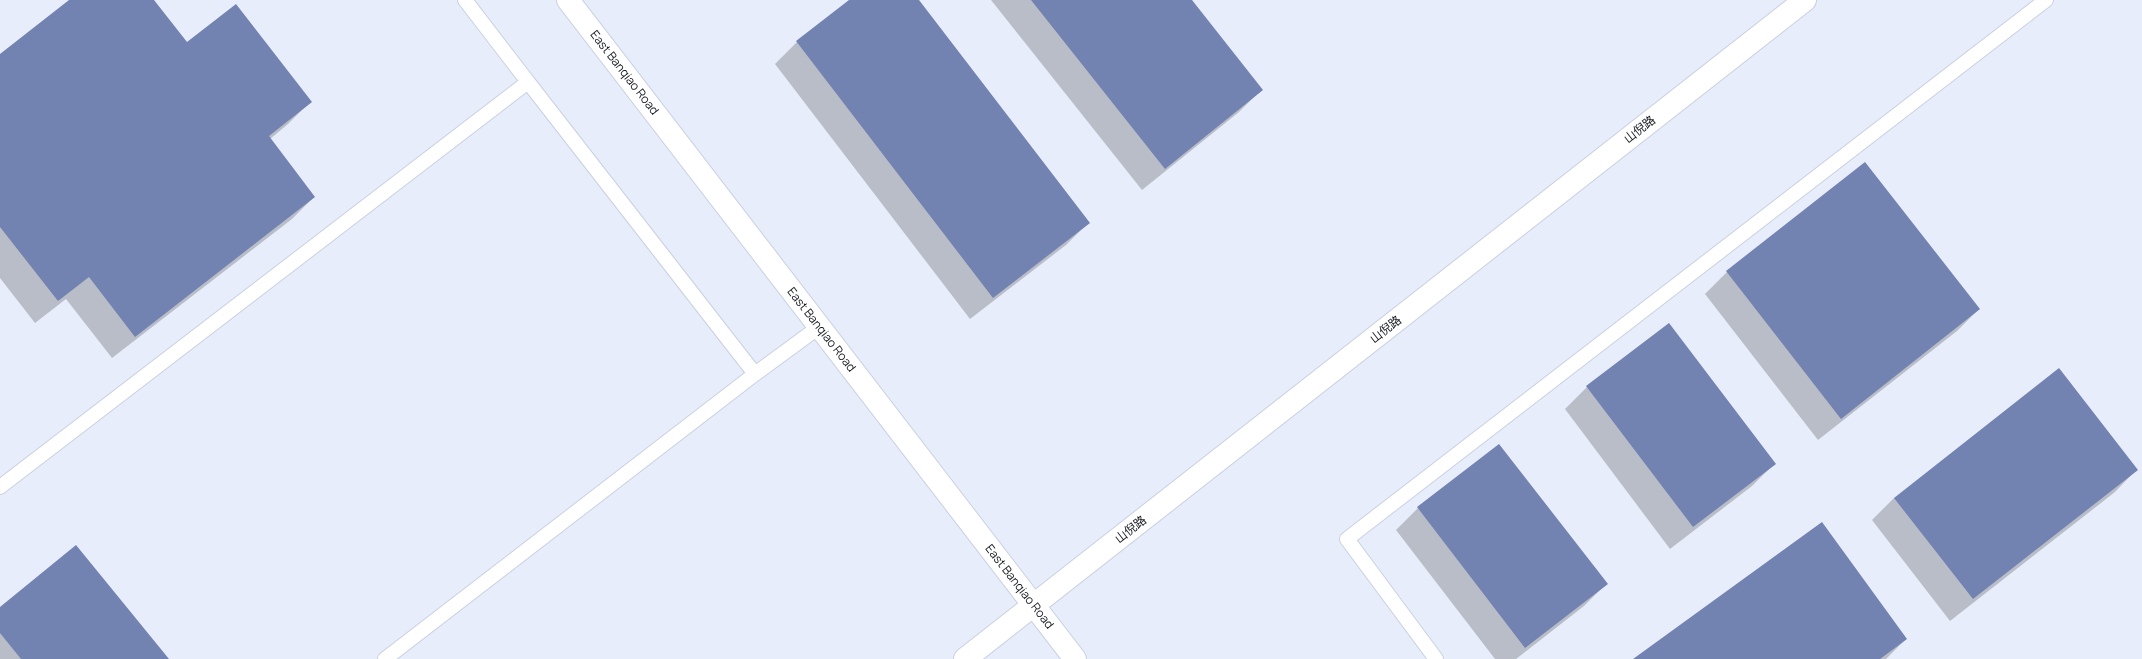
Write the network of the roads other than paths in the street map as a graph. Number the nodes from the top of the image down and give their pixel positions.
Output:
1 (465, 0) edge
2 (568, 0) edge
3 (1805, 0) edge
4 (2046, 0) edge
5 (528, 82) junction
6 (819, 327) junction
7 (755, 374) junction
8 (0, 487) edge
9 (1034, 607) junction
10 (385, 659) edge
11 (965, 659) edge
12 (1075, 659) edge
13 (1436, 659) edge

1 - 5 lane
2 - 6 street, East Banqiao Road
3 - 9 street, 山倪路
4 - 13 lane
5 - 7 lane
5 - 8 lane
6 - 7 lane
6 - 9 street, East Banqiao Road
7 - 10 lane
9 - 11 street, 山倪路
9 - 12 street, East Banqiao Road

